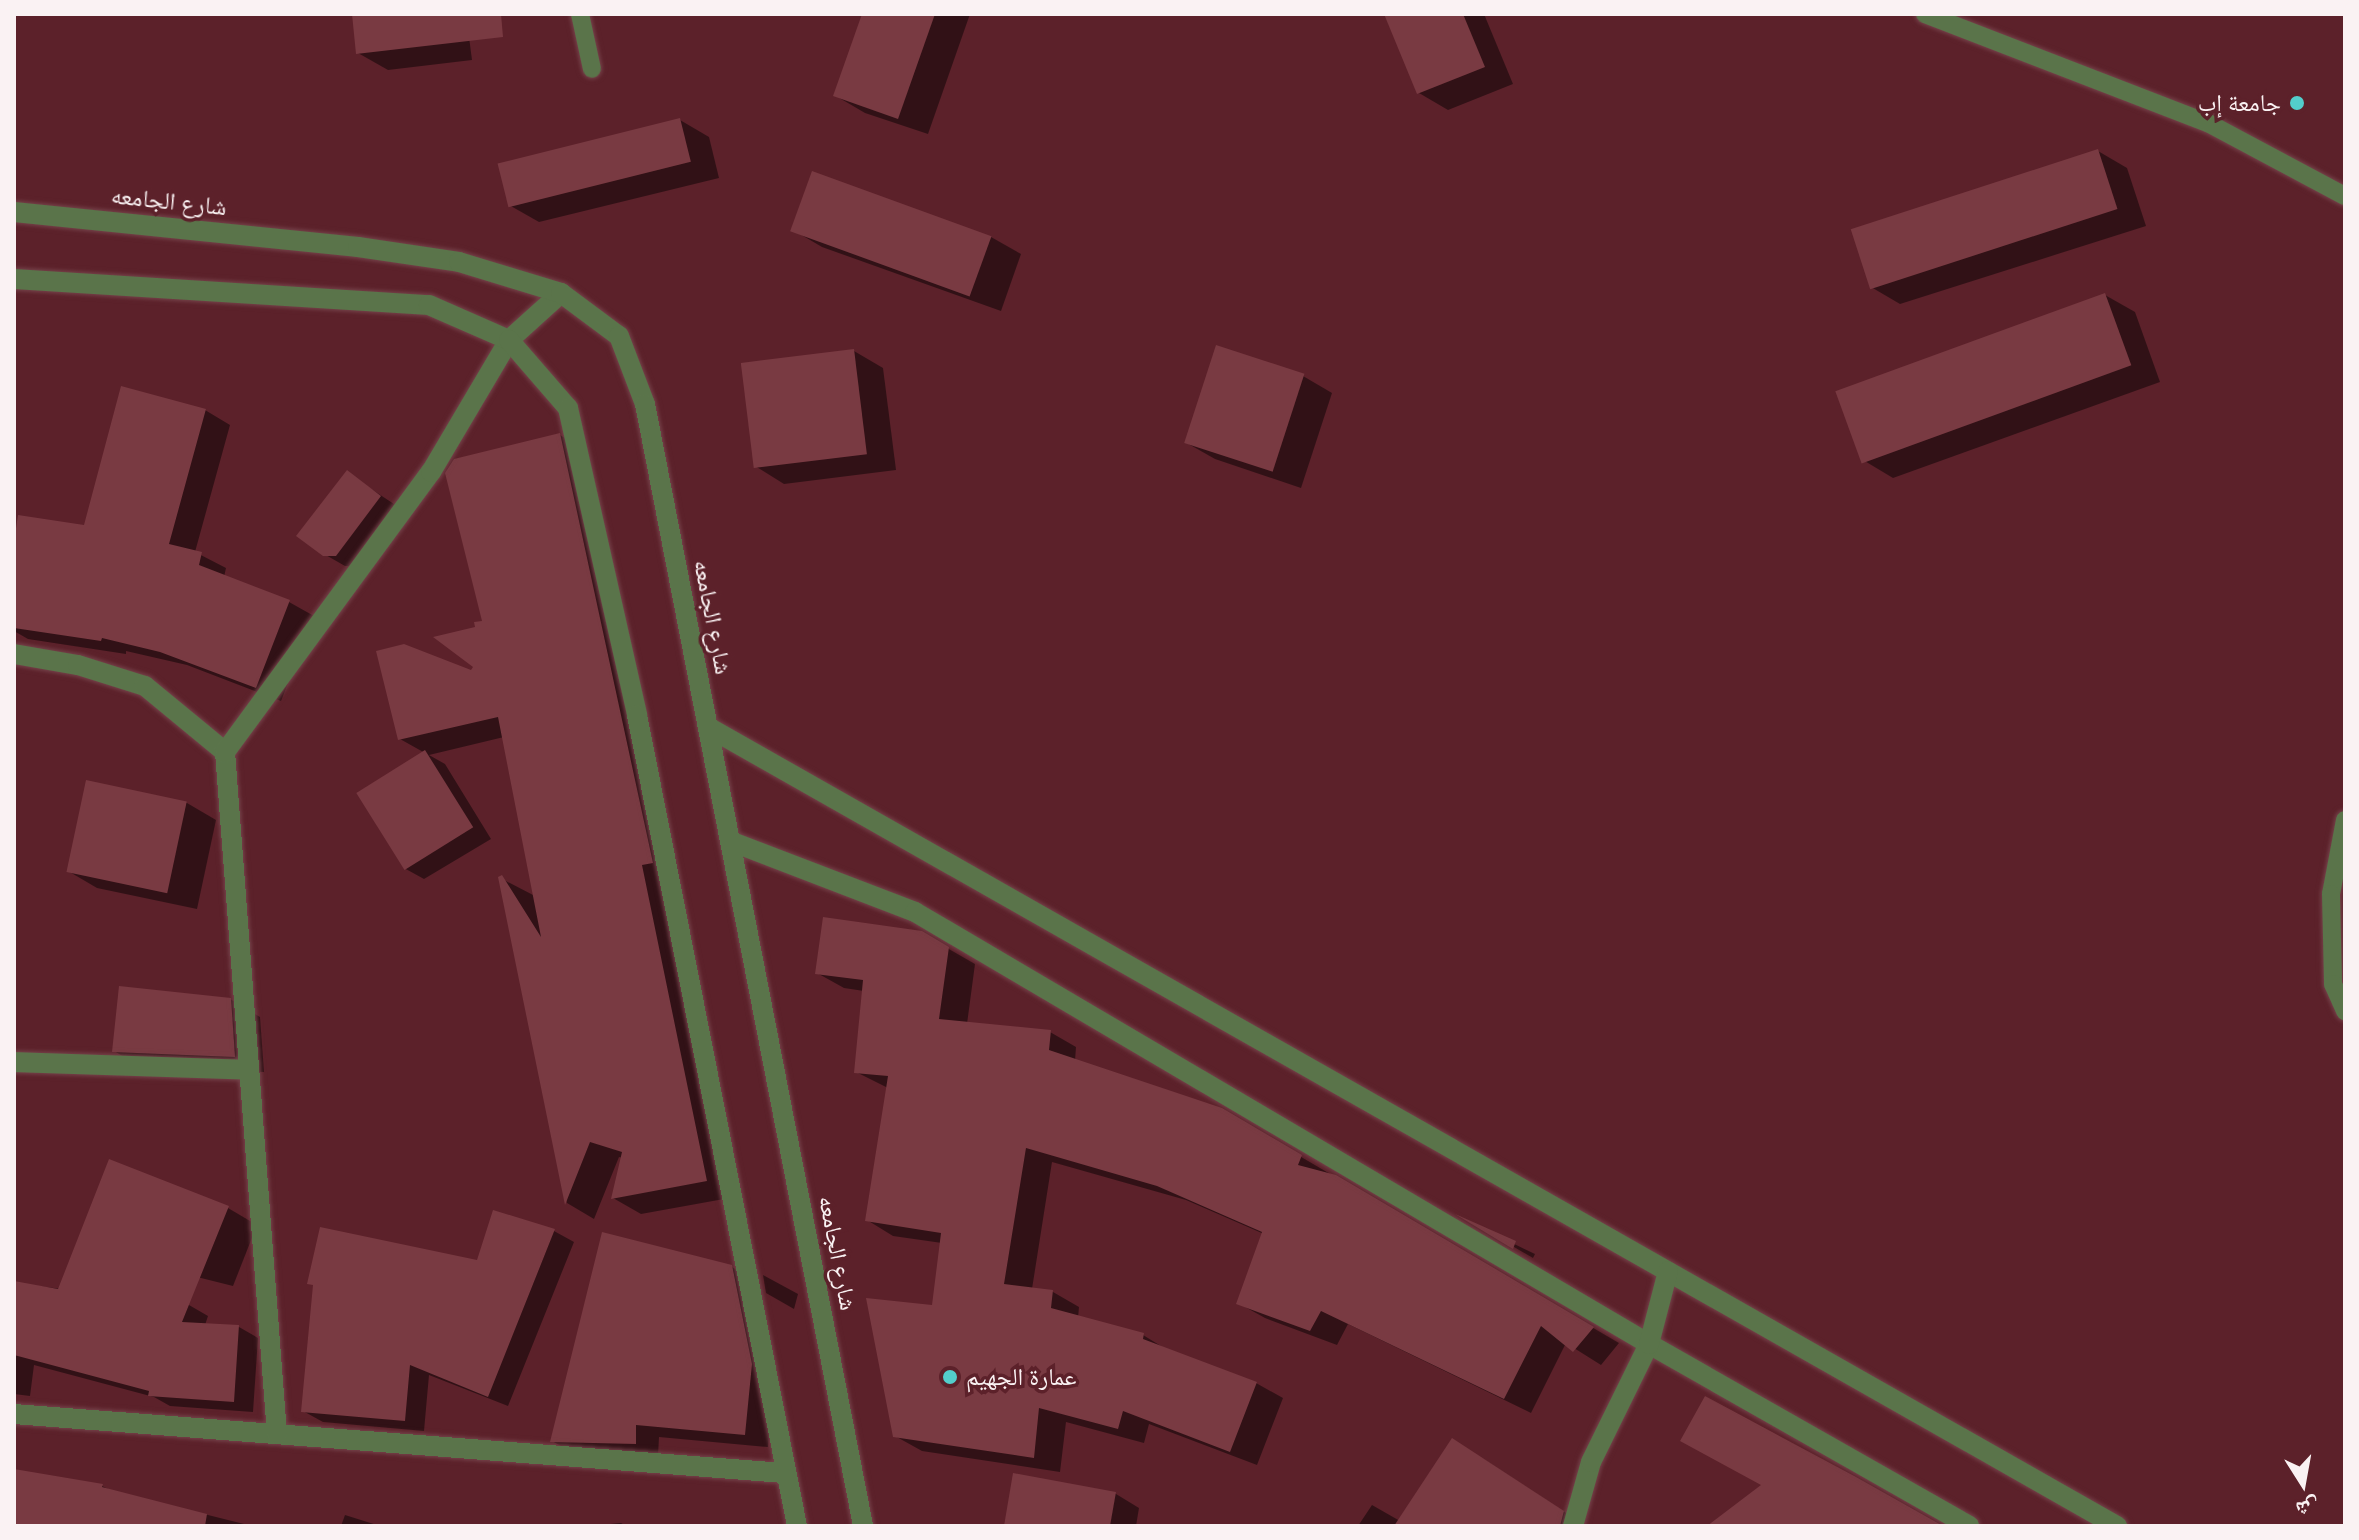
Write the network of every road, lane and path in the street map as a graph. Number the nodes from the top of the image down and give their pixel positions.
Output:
1 (580, 14) edge
2 (1925, 14) edge
3 (592, 69) dead end
4 (2345, 196) edge
5 (14, 212) edge
6 (14, 279) edge
7 (561, 293) junction
8 (509, 340) junction
9 (14, 654) edge
10 (708, 727) junction
11 (225, 752) junction
12 (2345, 820) edge
13 (730, 841) junction
14 (2345, 1011) edge
15 (14, 1062) edge
16 (249, 1070) junction
17 (1668, 1271) junction
18 (1649, 1344) junction
19 (14, 1414) edge
20 (277, 1434) junction
21 (785, 1473) junction
22 (797, 1526) edge
23 (863, 1526) edge
24 (1573, 1526) edge
25 (1969, 1526) edge
26 (2117, 1526) edge

1 - 3 lane
2 - 4 lane
5 - 7 street, شارع الجامعه
6 - 8 street
7 - 8 street
7 - 10 street, شارع الجامعه
8 - 11 street
8 - 21 street
9 - 11 street
10 - 13 street, شارع الجامعه
10 - 17 street
11 - 16 street
12 - 14 lane
13 - 18 street
13 - 23 street, شارع الجامعه
15 - 16 street
16 - 20 street
17 - 18 street
17 - 26 street
18 - 24 street
18 - 25 street
19 - 20 street
20 - 21 street
21 - 22 street

